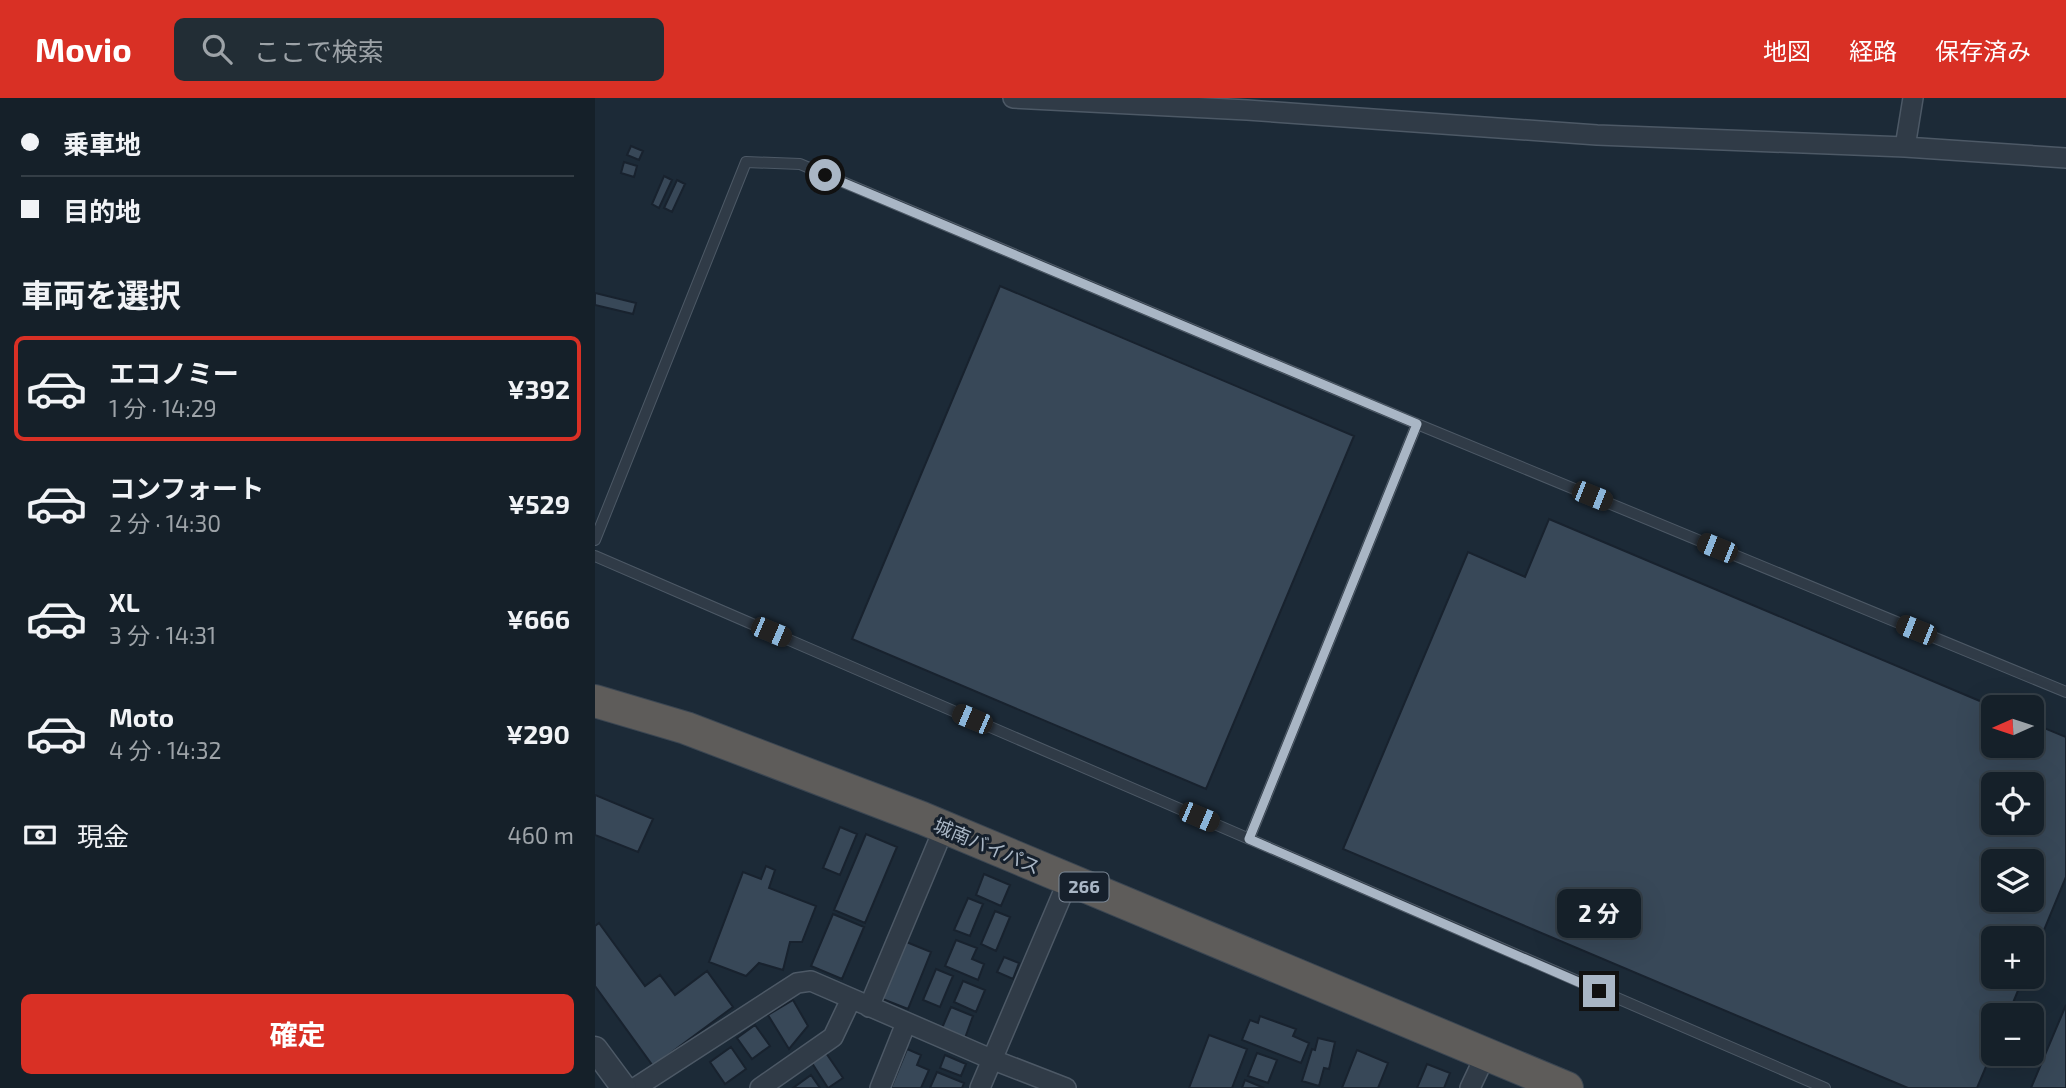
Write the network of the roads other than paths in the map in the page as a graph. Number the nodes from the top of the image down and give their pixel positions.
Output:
1 (1013, 98) edge
2 (1913, 98) edge
3 (1247, 104) edge
4 (1905, 147) junction
5 (2066, 158) edge
6 (1417, 424) junction
7 (595, 540) edge
8 (595, 556) edge
9 (2066, 692) edge
10 (595, 701) edge
11 (944, 828) junction
12 (1249, 839) junction
13 (1068, 881) junction
14 (851, 999) junction
15 (869, 1007) junction
16 (906, 1023) junction
17 (595, 1049) edge
18 (1486, 1054) junction
19 (991, 1059) junction
20 (624, 1088) edge
21 (635, 1088) edge
22 (761, 1088) edge
23 (880, 1088) edge
24 (980, 1088) edge
25 (1066, 1088) edge
26 (1470, 1088) edge
27 (1567, 1088) edge
28 (1825, 1088) edge

1 - 3 street
2 - 4 street
3 - 4 street
4 - 5 street
6 - 7 lane
6 - 9 lane
6 - 12 lane
8 - 12 lane
10 - 11 highway, 城南バイパス / 266
11 - 13 highway, 城南バイパス / 266
11 - 15 street
12 - 28 lane
13 - 18 highway, 城南バイパス / 266
13 - 19 street
14 - 15 street
14 - 21 street
14 - 22 street
15 - 16 street
16 - 19 street
16 - 23 street
17 - 20 street
18 - 26 street
18 - 27 highway, 城南バイパス / 266
19 - 24 street
19 - 25 street

